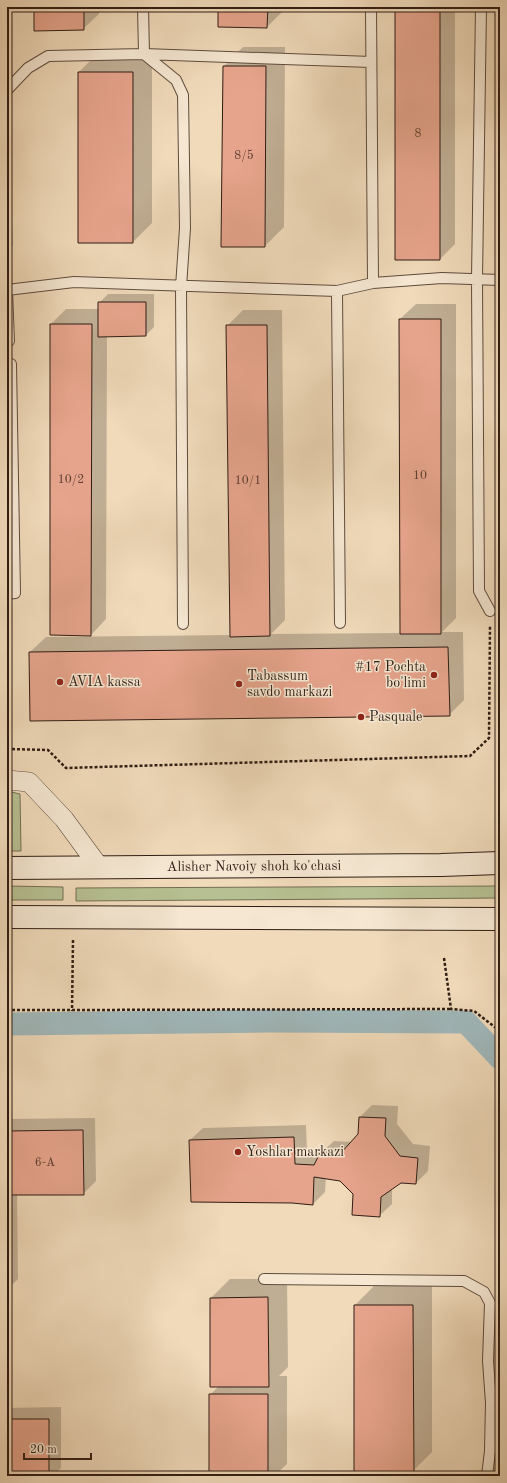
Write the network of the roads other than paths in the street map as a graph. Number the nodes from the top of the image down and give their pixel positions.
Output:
1 (143, 7) edge
2 (371, 7) edge
3 (481, 7) edge
4 (144, 54) junction
5 (371, 62) junction
6 (7, 90) edge
7 (477, 279) junction
8 (500, 280) edge
9 (373, 283) junction
10 (181, 287) junction
11 (7, 290) edge
12 (337, 291) junction
13 (9, 341) dead end
14 (11, 364) dead end
15 (7, 594) edge
16 (490, 611) road end
17 (340, 623) dead end
18 (183, 624) dead end
19 (7, 780) edge
20 (500, 863) edge
21 (7, 868) edge
22 (100, 868) junction
23 (7, 917) edge
24 (500, 919) edge
25 (264, 1279) dead end
26 (496, 1403) edge
27 (487, 1476) edge

1 - 4 lane
2 - 5 lane
3 - 7 lane
4 - 5 lane
4 - 6 lane
4 - 10 lane
5 - 9 lane
7 - 8 lane
7 - 9 lane
7 - 16 lane
9 - 12 lane
10 - 11 lane
10 - 12 lane
10 - 18 lane
11 - 13 lane
12 - 17 lane
14 - 15 lane
19 - 22 street
20 - 22 main road, Alisher Navoiy shoh ko'chasi
21 - 22 main road, Alisher Navoiy shoh ko'chasi
23 - 24 main road
25 - 26 lane
26 - 27 lane

